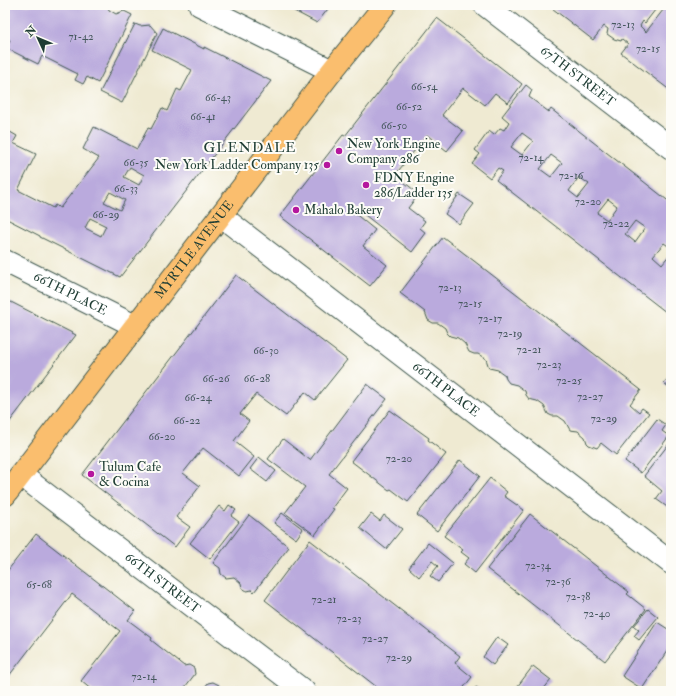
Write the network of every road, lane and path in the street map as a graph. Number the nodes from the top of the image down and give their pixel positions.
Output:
1 (200, 5) edge
2 (385, 5) edge
3 (485, 5) edge
4 (332, 71) junction
5 (671, 148) edge
6 (221, 216) junction
7 (5, 261) edge
8 (135, 326) junction
9 (21, 475) junction
10 (5, 495) edge
11 (671, 563) edge
12 (304, 691) edge

1 - 4 street
2 - 4 main road, MYRTLE AVENUE
3 - 5 street, 67TH STREET
4 - 6 main road, MYRTLE AVENUE
6 - 8 main road, MYRTLE AVENUE
6 - 11 street, 66TH PLACE
7 - 8 street, 66TH PLACE
8 - 9 main road, MYRTLE AVENUE
9 - 10 main road, MYRTLE AVENUE
9 - 12 street, 66TH STREET

